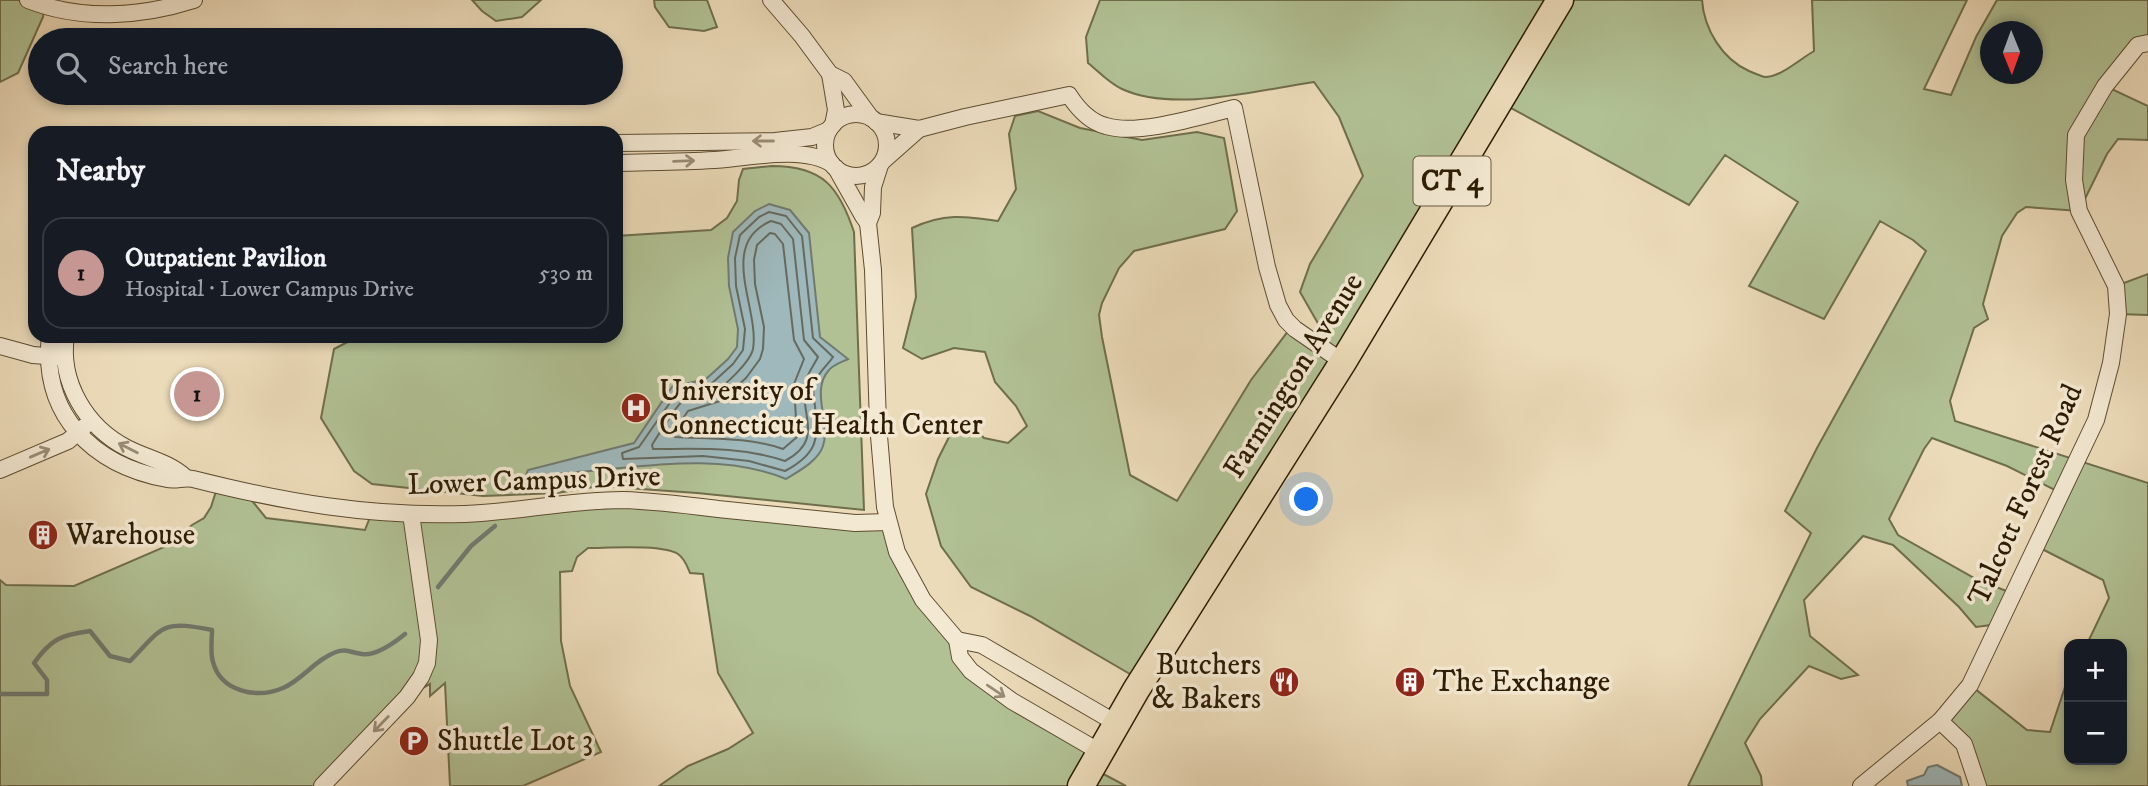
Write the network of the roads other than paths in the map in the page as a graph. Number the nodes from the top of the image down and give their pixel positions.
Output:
1 (28, 0) edge
2 (194, 0) edge
3 (771, 0) edge
4 (1560, 0) edge
5 (2148, 43) edge
6 (830, 74) junction
7 (874, 120) junction
8 (831, 128) junction
9 (919, 130) junction
10 (715, 140) junction
11 (623, 143) edge
12 (714, 160) junction
13 (881, 162) junction
14 (623, 163) edge
15 (834, 166) junction
16 (869, 223) junction
17 (52, 343) edge
18 (63, 343) edge
19 (0, 346) edge
20 (56, 357) junction
21 (1343, 362) junction
22 (92, 420) junction
23 (78, 433) junction
24 (0, 470) edge
25 (185, 477) junction
26 (411, 514) junction
27 (888, 522) junction
28 (957, 639) junction
29 (1940, 721) junction
30 (1116, 723) junction
31 (1100, 752) junction
32 (322, 786) edge
33 (1081, 786) edge
34 (1861, 786) edge
35 (1978, 786) edge

1 - 2 street
3 - 6 street
4 - 21 main road, Farmington Avenue / CT 4
5 - 29 street, Talcott Forest Road
6 - 7 street
6 - 8 street
7 - 8 street
7 - 9 street
7 - 13 street
8 -> 10 street
8 - 15 street
9 - 13 street
9 - 21 street
10 - 11 street
10 - 12 street
14 -> 12 street
12 - 15 street
13 - 15 street
13 - 16 street
15 - 16 street
16 - 27 street
17 - 20 street
18 - 20 street
19 - 20 street
20 - 22 street, Lower Campus Drive
20 - 23 street, Lower Campus Drive
21 - 30 main road, Farmington Avenue / CT 4
22 - 23 street
25 -> 22 street, Lower Campus Drive
24 -> 23 street
23 - 25 street, Lower Campus Drive
25 - 26 street, Lower Campus Drive
26 - 27 street, Lower Campus Drive
26 -> 32 street
27 - 28 street
28 - 30 street
28 -> 31 street
29 - 34 street, Talcott Forest Road
29 - 35 street
30 - 31 main road, Farmington Avenue / CT 4
31 - 33 main road, Farmington Avenue / CT 4

